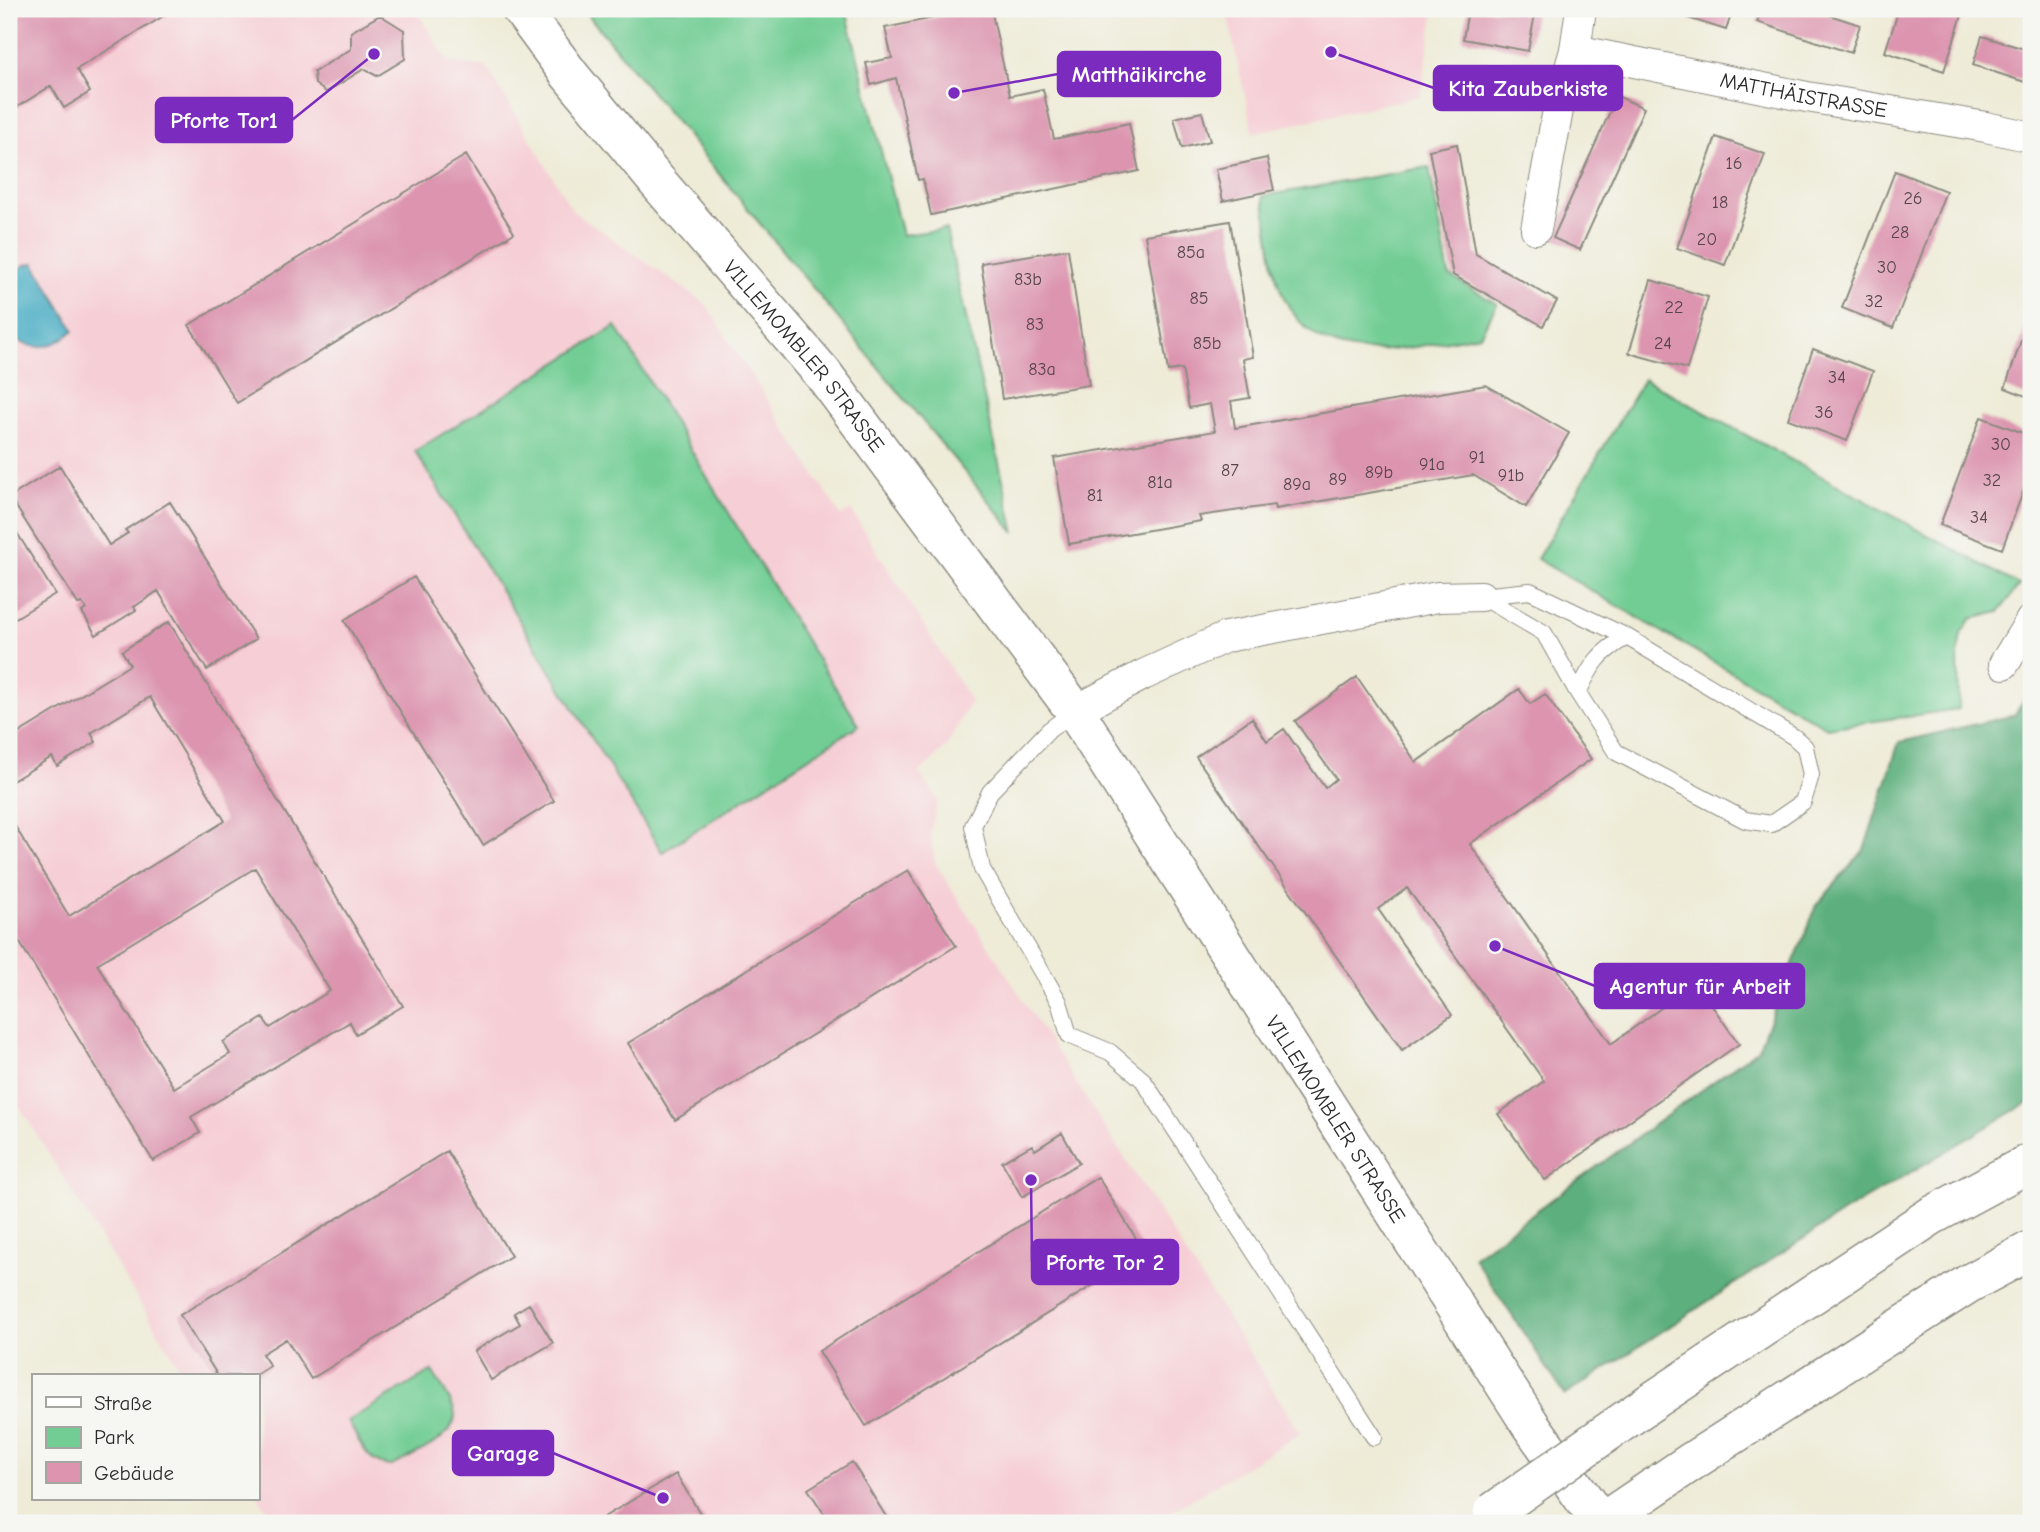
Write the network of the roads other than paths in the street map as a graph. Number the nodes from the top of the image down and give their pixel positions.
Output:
1 (521, 9) edge
2 (1581, 9) edge
3 (1575, 50) junction
4 (2031, 137) edge
5 (1536, 229) dead end
6 (1481, 596) junction
7 (2031, 620) edge
8 (1627, 637) junction
9 (2004, 664) dead end
10 (1578, 693) junction
11 (1075, 711) junction
12 (2031, 1162) edge
13 (2031, 1250) edge
14 (1374, 1437) dead end
15 (1486, 1518) edge
16 (1601, 1523) edge

1 - 11 main road, VILLEMOMBLER STRASSE
2 - 3 street
3 - 4 street, MATTHÄISTRASSE
3 - 5 street
6 - 8 lane
6 - 10 lane
6 - 11 street
7 - 9 street
8 - 10 lane
8 - 10 lane
11 - 14 lane
11 - 16 main road, VILLEMOMBLER STRASSE
12 - 15 main road, bridge
13 - 16 main road

